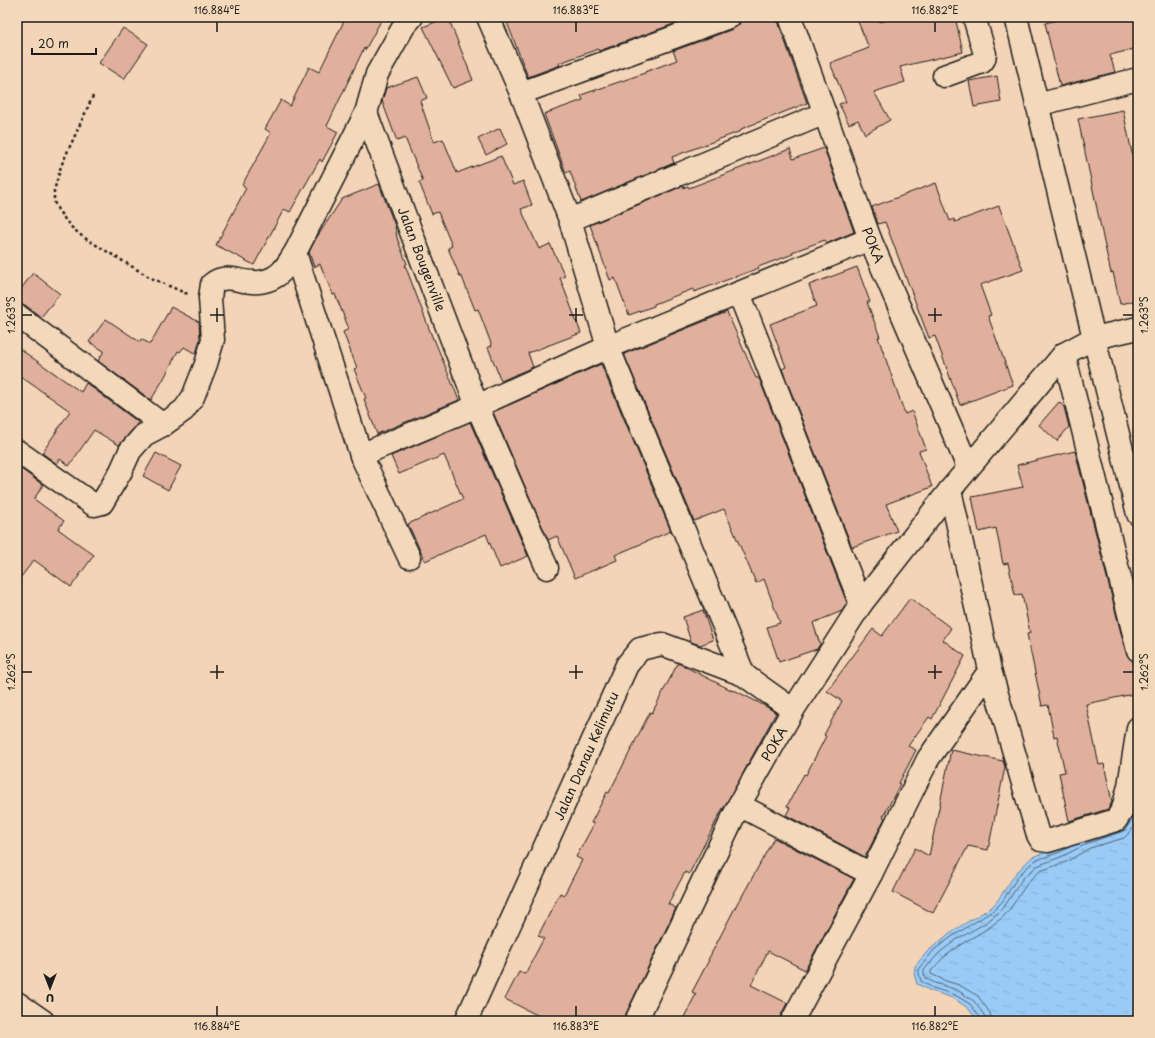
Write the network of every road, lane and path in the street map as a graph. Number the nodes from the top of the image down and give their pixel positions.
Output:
1 (412, 17) edge
2 (488, 17) edge
3 (729, 17) edge
4 (790, 17) edge
5 (974, 17) edge
6 (1016, 17) edge
7 (944, 76) dead end
8 (1138, 79) edge
9 (521, 93) junction
10 (93, 96) dead end
11 (1037, 105) junction
12 (366, 113) junction
13 (825, 113) junction
14 (570, 220) junction
15 (870, 239) junction
16 (295, 254) junction
17 (739, 293) junction
18 (210, 298) junction
19 (17, 315) edge
20 (1138, 328) edge
21 (1094, 338) junction
22 (608, 346) junction
23 (1064, 354) junction
24 (477, 406) junction
25 (163, 425) junction
26 (17, 451) edge
27 (361, 455) junction
28 (968, 467) junction
29 (950, 490) junction
30 (1138, 514) edge
31 (409, 557) dead end
32 (547, 568) dead end
33 (861, 604) junction
34 (1138, 650) edge
35 (990, 670) junction
36 (744, 675) junction
37 (794, 710) junction
38 (1138, 728) edge
39 (739, 805) junction
40 (871, 874) junction
41 (17, 1003) edge
42 (43, 1021) edge
43 (466, 1021) edge
44 (636, 1021) edge
45 (792, 1021) edge

1 - 12 street
2 - 9 street
3 - 9 street
4 - 13 street, POKA
5 - 7 street
6 - 11 street
8 - 11 street
9 - 14 street
10 - 18 path
11 - 21 street
12 - 16 street
12 - 24 street, Jalan Bougenville
13 - 14 street
13 - 15 street, POKA
14 - 22 street
15 - 17 street
15 - 28 street, POKA
16 - 18 street
16 - 27 street
17 - 22 street
17 - 33 street
18 - 25 street
19 - 25 street
20 - 21 street
21 - 23 street
21 - 30 street
22 - 24 street
22 - 36 street
23 - 28 street, POKA
23 - 34 street
24 - 27 street
24 - 32 street, Jalan Bougenville
25 - 26 street
27 - 31 street
28 - 29 street, POKA
29 - 33 street, POKA
29 - 35 street
33 - 37 street, POKA
35 - 38 street
35 - 40 street
36 - 37 street, Jalan Danau Kelimutu
36 - 43 street, Jalan Danau Kelimutu
37 - 39 street, POKA
39 - 40 street
39 - 44 street, POKA
40 - 45 street
41 - 42 street

